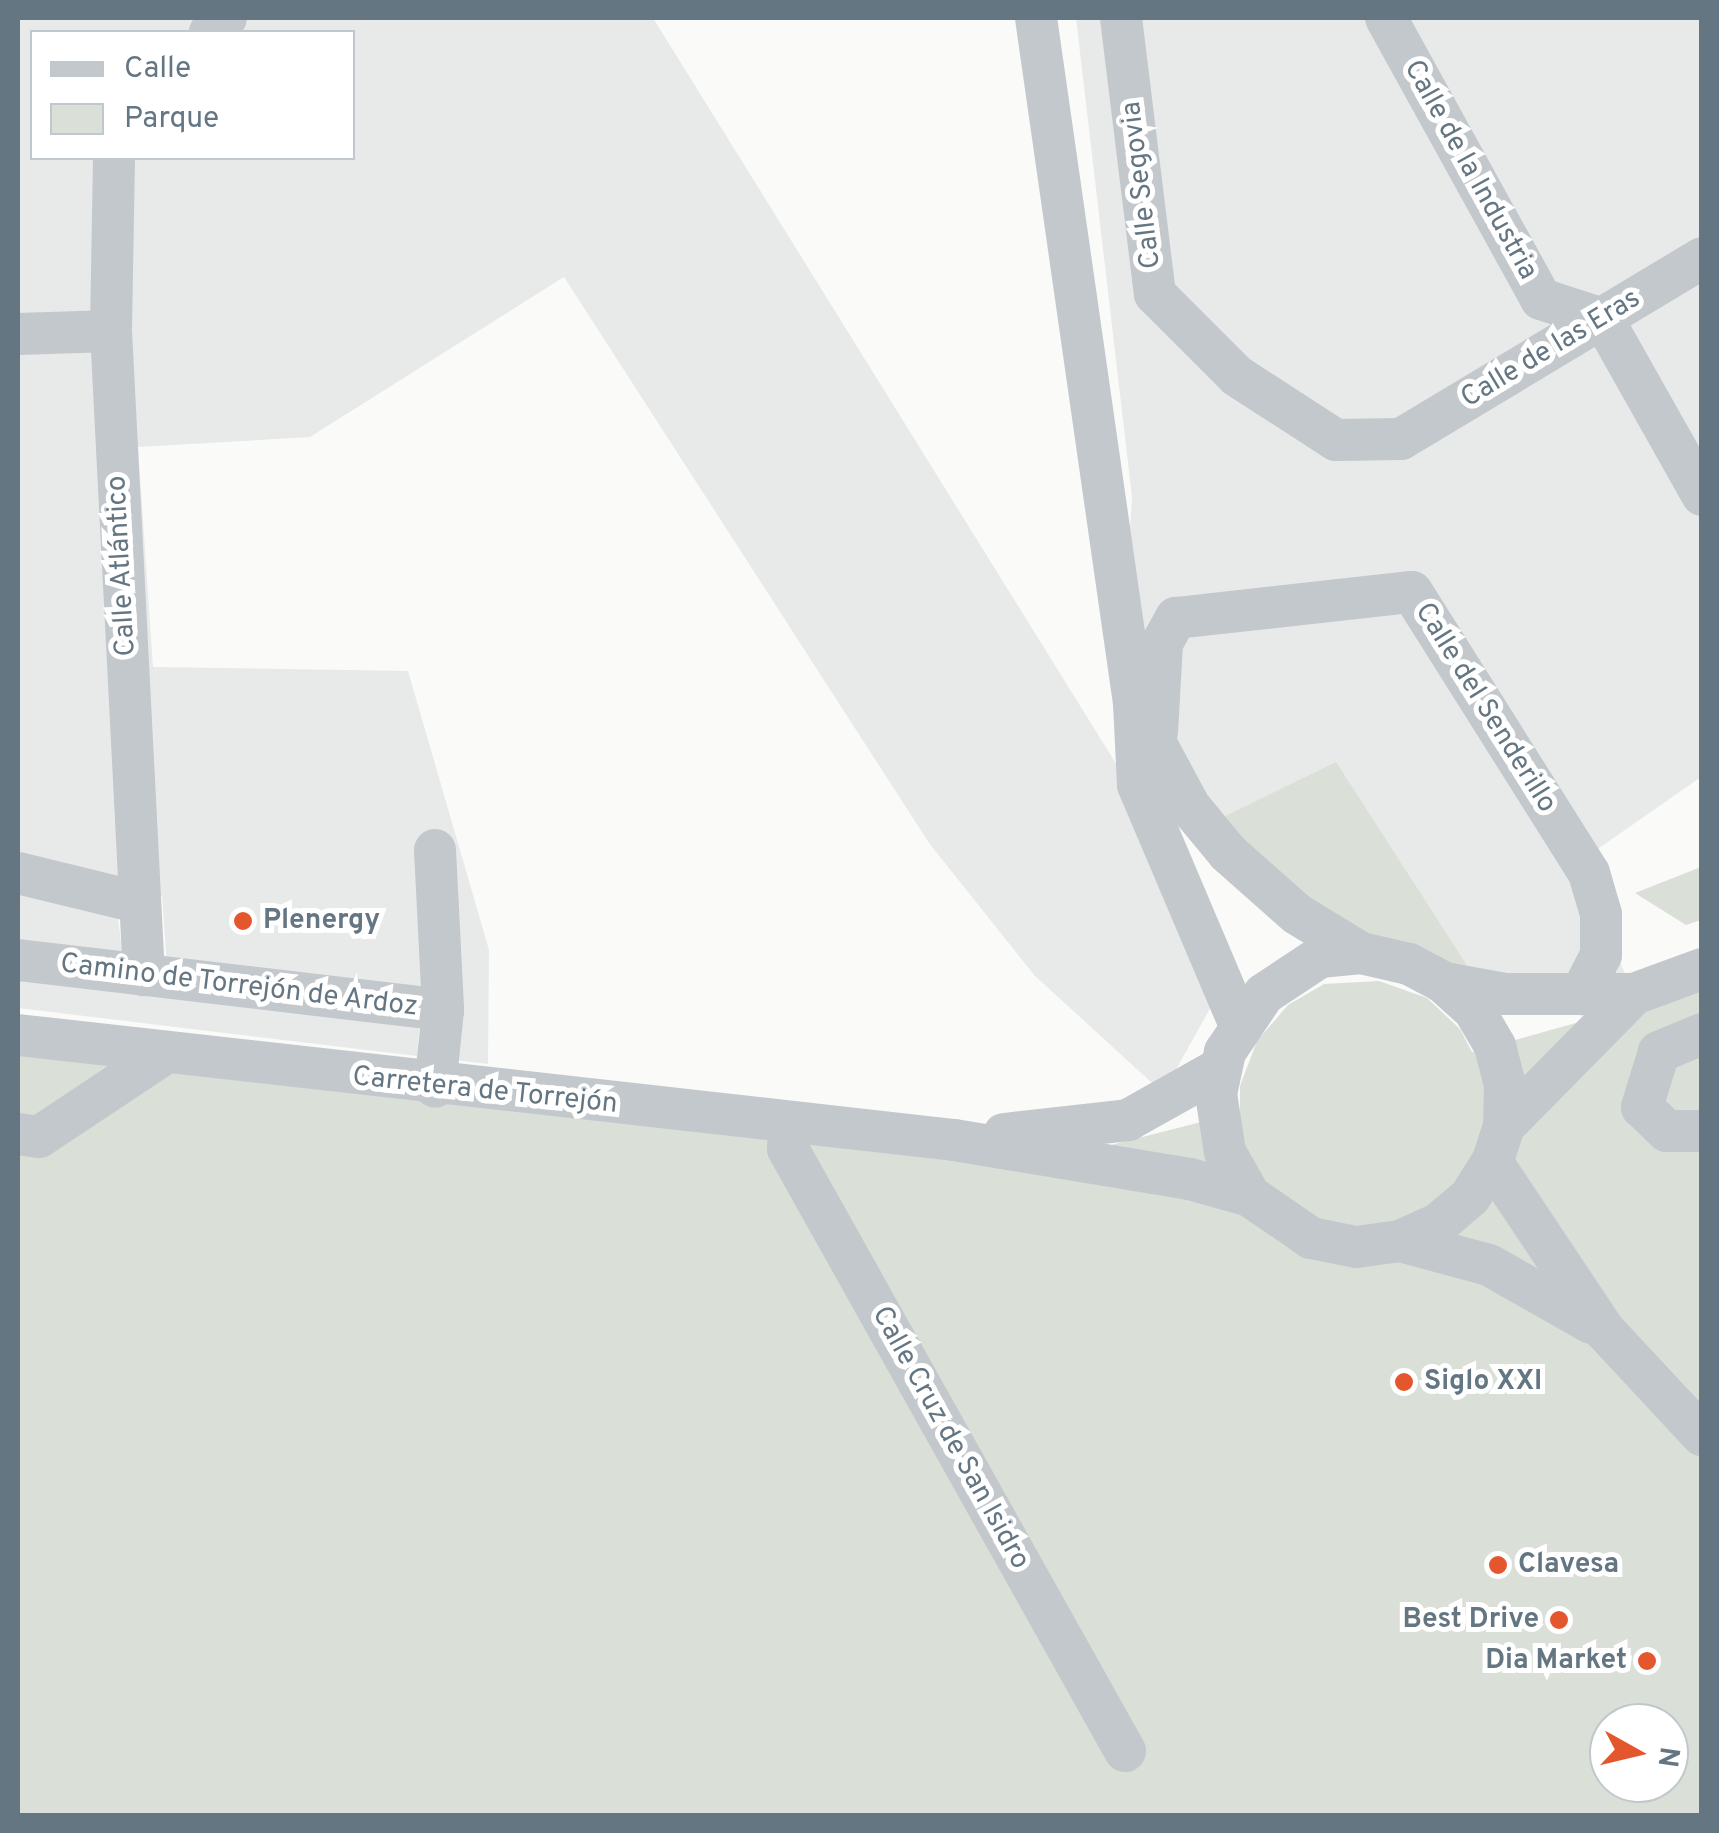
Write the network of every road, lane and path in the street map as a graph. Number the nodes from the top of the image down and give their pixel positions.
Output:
1 (1036, 18) edge
2 (1121, 18) edge
3 (1386, 18) edge
4 (114, 160) edge
5 (1702, 258) edge
6 (1602, 319) junction
7 (111, 331) junction
8 (18, 334) edge
9 (1401, 440) joint
10 (1702, 495) edge
11 (1134, 703) junction
12 (1156, 742) junction
13 (435, 850) dead end
14 (18, 873) edge
15 (137, 902) junction
16 (1361, 953) junction
17 (18, 960) edge
18 (1702, 969) edge
19 (144, 975) junction
20 (1444, 983) junction
21 (1582, 994) junction
22 (1634, 994) junction
23 (443, 1010) junction
24 (1239, 1024) junction
25 (1702, 1034) edge
26 (18, 1036) edge
27 (167, 1052) junction
28 (1219, 1069) junction
29 (435, 1087) junction
30 (788, 1122) junction
31 (1702, 1131) edge
32 (18, 1134) edge
33 (954, 1140) junction
34 (1498, 1144) junction
35 (1250, 1196) junction
36 (1400, 1241) junction
37 (1604, 1330) junction
38 (1702, 1436) edge
39 (1125, 1751) dead end

1 - 11 street
2 - 9 street, Calle Segovia
3 - 6 street, Calle de la Industria
4 - 7 street, Calle Atlántico
5 - 6 street, Calle de las Eras
6 - 9 street, Calle de las Eras
6 - 10 street
7 - 8 street
7 - 15 street, Calle Atlántico
11 - 12 street
11 - 24 street
12 - 16 street
12 - 21 street, Calle del Senderillo
13 - 23 street
14 - 15 street
15 - 19 street, Calle Atlántico
16 - 20 street
16 - 24 street
17 - 19 street, Camino de Torrejón de Ardoz
18 - 22 street
19 - 23 street, Camino de Torrejón de Ardoz
20 - 21 street
20 - 34 street
21 - 22 street
22 - 34 street
23 - 29 street, Camino de Torrejón de Ardoz
24 - 28 street
25 - 31 street
26 - 27 street, Carretera de Torrejón
27 - 29 street, Carretera de Torrejón
27 - 32 street
28 - 33 street
28 - 35 street
29 - 30 street, Carretera de Torrejón
30 - 33 street, Carretera de Torrejón
30 - 39 street, Calle Cruz de San Isidro
33 - 35 street
34 - 36 street
34 - 37 street
35 - 36 street
36 - 37 street
37 - 38 street

